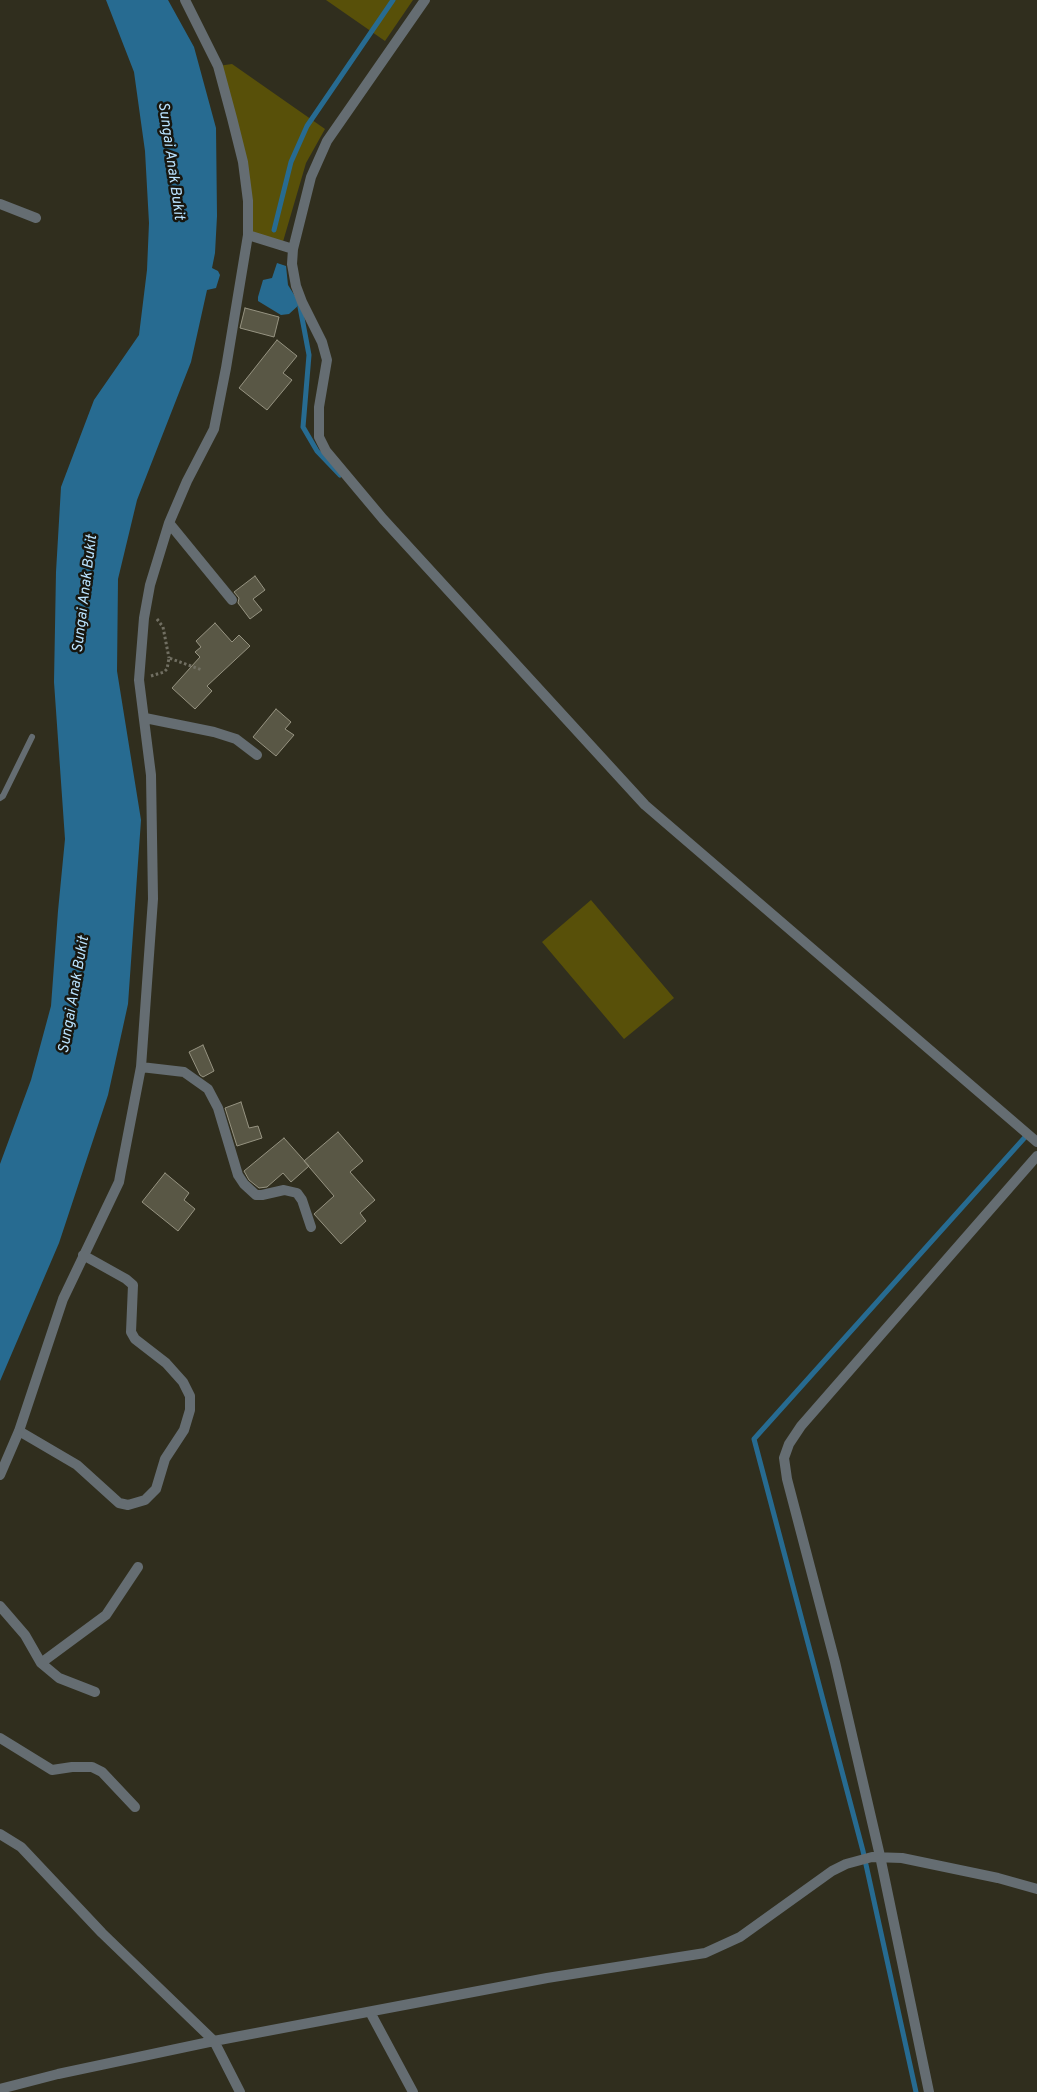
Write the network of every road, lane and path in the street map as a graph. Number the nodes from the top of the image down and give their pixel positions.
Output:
1 (185, 0) edge
2 (425, 0) edge
3 (0, 204) edge
4 (36, 218) dead end
5 (248, 235) junction
6 (293, 249) junction
7 (169, 523) junction
8 (232, 600) dead end
9 (144, 618) junction
10 (169, 658) junction
11 (202, 670) dead end
12 (139, 680) junction
13 (145, 718) junction
14 (32, 737) dead end
15 (257, 755) dead end
16 (0, 798) edge
17 (141, 1068) junction
18 (1037, 1142) edge
19 (1037, 1156) edge
20 (311, 1226) dead end
21 (83, 1255) junction
22 (19, 1431) junction
23 (0, 1475) edge
24 (138, 1567) dead end
25 (0, 1606) edge
26 (41, 1663) junction
27 (95, 1692) dead end
28 (0, 1738) edge
29 (135, 1807) dead end
30 (0, 1834) edge
31 (876, 1856) junction
32 (1037, 1889) edge
33 (370, 2012) junction
34 (214, 2041) junction
35 (0, 2089) edge
36 (240, 2092) edge
37 (413, 2092) edge
38 (929, 2092) edge

1 - 5 street
2 - 6 street
3 - 4 street
5 - 6 street
5 - 7 street
6 - 18 street
7 - 8 street
7 - 9 street
9 - 10 path
9 - 12 street
10 - 11 path
10 - 12 path
12 - 13 street
13 - 15 street
13 - 17 street
14 - 16 lane
17 - 20 street
17 - 21 street
19 - 31 street
21 - 22 street
21 - 22 street
22 - 23 street
24 - 26 street
25 - 26 street
26 - 27 street
28 - 29 street
30 - 34 street
31 - 32 street
31 - 33 street
31 - 38 street
33 - 34 street
33 - 37 street
34 - 35 street
34 - 36 street

